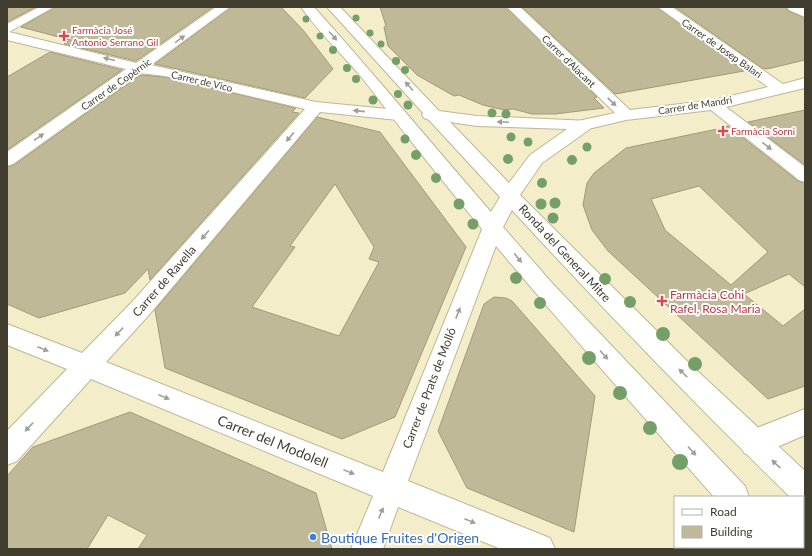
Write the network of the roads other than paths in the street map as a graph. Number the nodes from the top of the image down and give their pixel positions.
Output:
1 (48, 7) edge
2 (224, 7) edge
3 (306, 7) edge
4 (333, 7) edge
5 (513, 7) edge
6 (664, 7) edge
7 (793, 7) edge
8 (805, 13) edge
9 (7, 29) edge
10 (7, 36) edge
11 (138, 68) junction
12 (805, 83) edge
13 (780, 88) junction
14 (714, 105) junction
15 (316, 107) junction
16 (398, 115) junction
17 (435, 115) junction
18 (626, 115) junction
19 (532, 123) junction
20 (584, 125) junction
21 (549, 150) junction
22 (7, 160) edge
23 (805, 176) edge
24 (510, 195) junction
25 (494, 228) junction
26 (7, 334) edge
27 (87, 366) junction
28 (805, 422) edge
29 (754, 443) junction
30 (7, 451) edge
31 (391, 488) junction
32 (805, 490) edge
33 (733, 496) edge
34 (367, 549) edge
35 (539, 549) edge

1 - 9 street
11 -> 2 street, Carrer de Copèrnic
3 -> 16 street
17 -> 4 street, Ronda del General Mitre
5 -> 18 street, Carrer d'Alacant
6 - 13 street, Carrer de Josep Balari
7 - 8 street
11 -> 10 street, Carrer de Vico
11 - 15 street, Carrer de Vico
22 -> 11 street, Carrer de Copèrnic
12 - 13 street, Carrer de Mandri
13 - 14 street, Carrer de Mandri
14 - 18 street, Carrer de Mandri
14 -> 23 street
16 -> 15 street, Carrer de Vico
15 -> 27 street, Carrer de Ravella
16 - 17 street, Carrer de Vico
16 - 25 street
19 -> 17 street, Carrer de Vico
17 - 24 street, Ronda del General Mitre
18 - 20 street, Carrer de Mandri
19 - 20 street, Carrer de Vico
19 - 21 street
20 - 21 street, Carrer de Prats de Molló
21 - 24 street, Carrer de Prats de Molló
24 - 25 street, Carrer de Prats de Molló
29 -> 24 street, Ronda del General Mitre
31 -> 25 street, Carrer de Prats de Molló
25 -> 33 street
26 -> 27 street, Carrer del Modolell
27 -> 30 street, Carrer de Ravella
27 -> 31 street, Carrer del Modolell
28 - 29 street
32 -> 29 street, Ronda del General Mitre
34 -> 31 street, Carrer de Prats de Molló
31 -> 35 street, Carrer del Modolell

